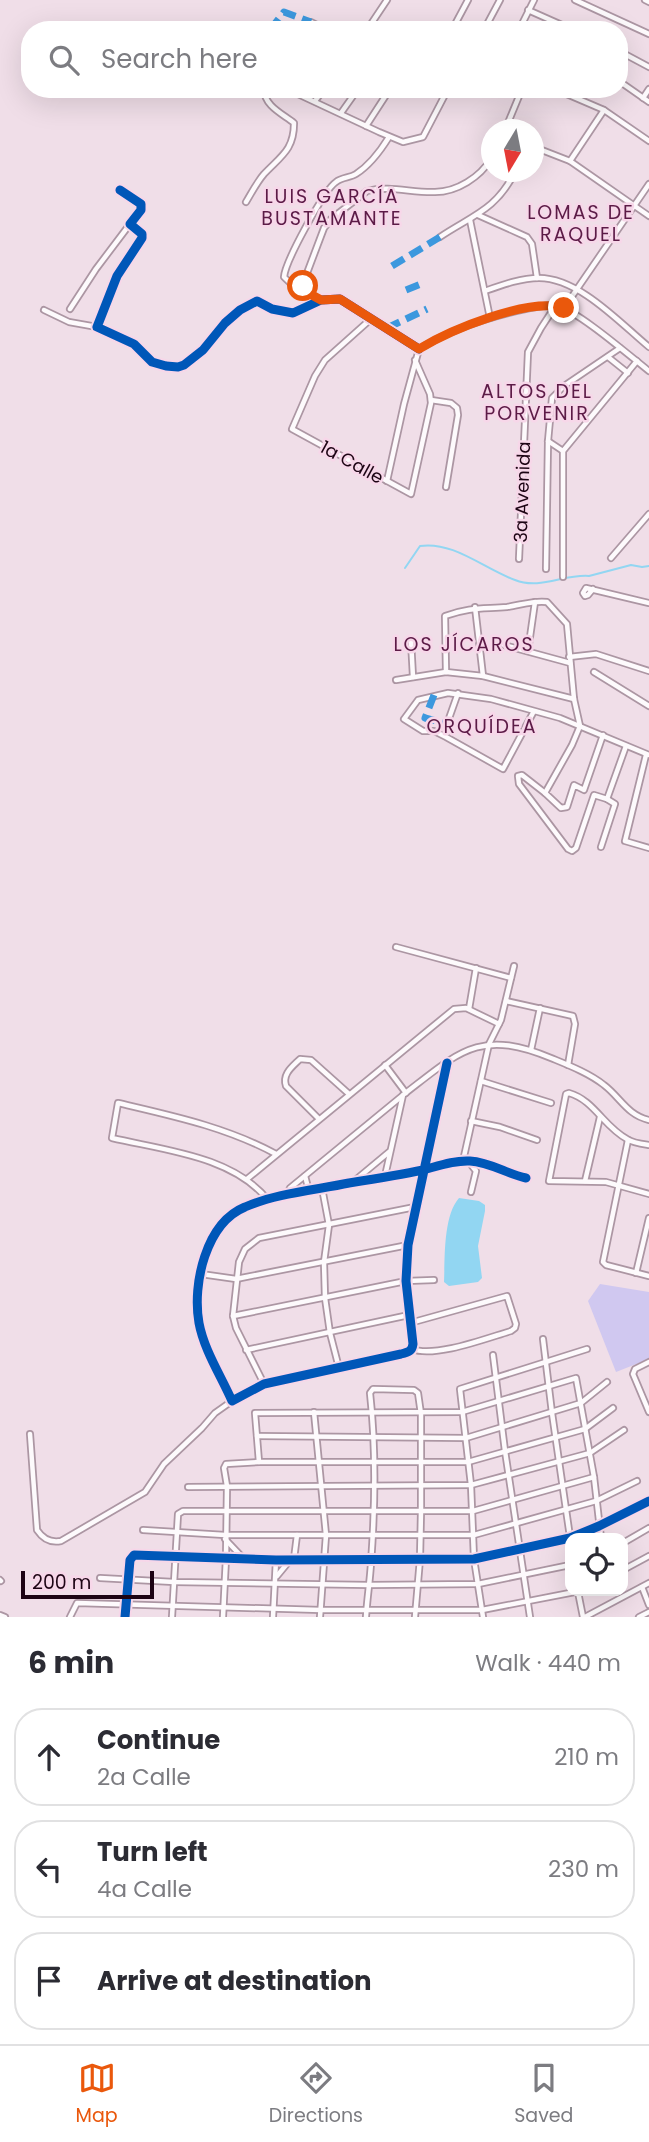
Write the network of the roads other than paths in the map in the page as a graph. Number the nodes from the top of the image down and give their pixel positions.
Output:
1 (387, 0) edge
2 (468, 0) edge
3 (500, 0) edge
4 (534, 0) edge
5 (575, 0) edge
6 (528, 10) junction
7 (374, 21) edge
8 (457, 21) edge
9 (489, 21) edge
10 (523, 21) edge
11 (553, 21) edge
12 (621, 21) edge
13 (628, 24) edge
14 (649, 34) edge
15 (628, 56) edge
16 (649, 67) edge
17 (628, 87) edge
18 (649, 89) edge
19 (266, 98) edge
20 (307, 98) edge
21 (318, 98) edge
22 (352, 98) edge
23 (384, 98) edge
24 (444, 98) edge
25 (518, 98) edge
26 (576, 98) edge
27 (643, 98) junction
28 (315, 102) junction
29 (649, 102) edge
30 (604, 110) junction
31 (341, 113) junction
32 (510, 119) edge
33 (366, 126) junction
34 (389, 136) junction
35 (649, 141) edge
36 (544, 152) edge
37 (570, 161) junction
38 (481, 173) edge
39 (509, 182) edge
40 (649, 184) edge
41 (120, 190) dead end
42 (246, 202) dead end
43 (635, 207) junction
44 (478, 215) junction
45 (649, 216) edge
46 (470, 220) junction
47 (130, 224) junction
48 (440, 237) dead end
49 (537, 278) junction
50 (301, 289) junction
51 (578, 289) junction
52 (485, 290) junction
53 (321, 300) junction
54 (556, 305) junction
55 (564, 308) junction
56 (70, 309) dead end
57 (44, 310) dead end
58 (372, 318) junction
59 (490, 318) junction
60 (97, 327) junction
61 (649, 347) edge
62 (621, 348) junction
63 (419, 349) junction
64 (608, 357) junction
65 (415, 360) junction
66 (637, 361) junction
67 (649, 371) edge
68 (628, 373) junction
69 (431, 400) junction
70 (548, 441) junction
71 (563, 451) junction
72 (387, 481) junction
73 (446, 487) dead end
74 (649, 514) edge
75 (611, 558) dead end
76 (519, 559) dead end
77 (546, 569) dead end
78 (564, 577) dead end
79 (593, 589) dead end
80 (535, 602) junction
81 (649, 603) edge
82 (475, 607) junction
83 (411, 642) dead end
84 (504, 645) dead end
85 (528, 651) junction
86 (570, 659) junction
87 (649, 671) edge
88 (446, 672) junction
89 (594, 672) dead end
90 (483, 676) junction
91 (413, 677) junction
92 (396, 680) dead end
93 (458, 693) junction
94 (574, 699) junction
95 (649, 706) edge
96 (534, 711) junction
97 (447, 724) dead end
98 (580, 726) junction
99 (603, 735) junction
100 (626, 746) junction
101 (648, 755) edge
102 (584, 790) junction
103 (545, 793) junction
104 (594, 794) junction
105 (607, 799) junction
106 (601, 847) dead end
107 (649, 848) edge
108 (396, 947) dead end
109 (514, 967) dead end
110 (476, 968) junction
111 (511, 978) junction
112 (506, 1001) junction
113 (540, 1008) junction
114 (469, 1009) junction
115 (499, 1024) junction
116 (489, 1044) junction
117 (531, 1050) junction
118 (447, 1062) junction
119 (385, 1065) junction
120 (568, 1065) junction
121 (481, 1081) junction
122 (349, 1094) junction
123 (404, 1094) junction
124 (551, 1103) dead end
125 (386, 1109) junction
126 (600, 1117) junction
127 (319, 1119) junction
128 (649, 1120) edge
129 (471, 1121) junction
130 (397, 1122) junction
131 (537, 1140) dead end
132 (628, 1140) junction
133 (649, 1145) edge
134 (390, 1151) junction
135 (276, 1154) junction
136 (466, 1161) junction
137 (423, 1170) junction
138 (305, 1176) junction
139 (385, 1177) junction
140 (526, 1178) dead end
141 (247, 1179) junction
142 (585, 1181) junction
143 (352, 1183) junction
144 (619, 1186) junction
145 (323, 1188) junction
146 (309, 1191) junction
147 (471, 1192) dead end
148 (649, 1194) edge
149 (286, 1196) junction
150 (268, 1200) junction
151 (416, 1207) junction
152 (649, 1218) edge
153 (329, 1225) junction
154 (408, 1245) junction
155 (324, 1262) junction
156 (636, 1273) junction
157 (201, 1274) junction
158 (649, 1276) edge
159 (236, 1279) junction
160 (434, 1280) dead end
161 (406, 1281) junction
162 (325, 1298) junction
163 (409, 1315) junction
164 (233, 1316) junction
165 (411, 1323) junction
166 (330, 1333) junction
167 (543, 1339) dead end
168 (412, 1349) junction
169 (587, 1349) dead end
170 (246, 1350) junction
171 (493, 1355) dead end
172 (545, 1362) junction
173 (649, 1362) edge
174 (339, 1368) junction
175 (496, 1376) junction
176 (607, 1382) dead end
177 (264, 1384) junction
178 (548, 1388) junction
179 (232, 1401) junction
180 (498, 1402) junction
181 (581, 1403) junction
182 (647, 1403) edge
183 (613, 1408) dead end
184 (314, 1412) junction
185 (462, 1412) junction
186 (649, 1412) edge
187 (372, 1413) junction
188 (421, 1413) junction
189 (552, 1413) junction
190 (502, 1428) junction
191 (585, 1429) junction
192 (624, 1430) dead end
193 (30, 1434) dead end
194 (257, 1436) junction
195 (373, 1436) junction
196 (556, 1436) junction
197 (317, 1437) junction
198 (421, 1437) junction
199 (466, 1438) junction
200 (505, 1451) junction
201 (590, 1453) junction
202 (318, 1461) junction
203 (373, 1461) junction
204 (259, 1462) junction
205 (421, 1462) junction
206 (468, 1462) junction
207 (560, 1462) junction
208 (509, 1474) junction
209 (594, 1476) junction
210 (637, 1480) dead end
211 (471, 1485) junction
212 (563, 1485) junction
213 (188, 1486) dead end
214 (227, 1486) junction
215 (320, 1486) junction
216 (373, 1486) junction
217 (420, 1486) junction
218 (513, 1500) junction
219 (649, 1500) edge
220 (596, 1501) junction
221 (226, 1510) junction
222 (323, 1511) junction
223 (372, 1511) junction
224 (421, 1511) junction
225 (473, 1511) junction
226 (566, 1511) junction
227 (517, 1524) junction
228 (599, 1526) junction
229 (649, 1528) edge
230 (143, 1531) dead end
231 (178, 1533) junction
232 (569, 1533) edge
233 (582, 1533) edge
234 (600, 1533) edge
235 (372, 1534) junction
236 (297, 1535) junction
237 (326, 1535) junction
238 (421, 1535) junction
239 (474, 1535) junction
240 (225, 1537) junction
241 (565, 1539) edge
242 (628, 1540) edge
243 (520, 1549) junction
244 (176, 1556) junction
245 (649, 1556) edge
246 (226, 1558) junction
247 (243, 1558) junction
248 (292, 1559) junction
249 (325, 1559) junction
250 (371, 1559) junction
251 (420, 1559) junction
252 (474, 1559) junction
253 (276, 1560) junction
254 (565, 1566) edge
255 (628, 1567) edge
256 (524, 1576) junction
257 (277, 1577) junction
258 (100, 1578) dead end
259 (128, 1579) junction
260 (174, 1582) junction
261 (225, 1582) junction
262 (649, 1583) edge
263 (276, 1584) junction
264 (323, 1584) junction
265 (478, 1584) junction
266 (369, 1586) junction
267 (417, 1586) junction
268 (642, 1587) junction
269 (565, 1594) edge
270 (580, 1596) edge
271 (528, 1602) junction
272 (125, 1605) junction
273 (649, 1605) edge
274 (173, 1607) junction
275 (274, 1607) junction
276 (224, 1608) junction
277 (321, 1610) junction
278 (366, 1610) junction
279 (415, 1610) junction
280 (482, 1610) junction
281 (649, 1612) edge
282 (0, 1615) edge
283 (5, 1617) edge
284 (70, 1617) edge
285 (125, 1617) edge
286 (172, 1617) edge
287 (223, 1617) edge
288 (273, 1617) edge
289 (320, 1617) edge
290 (366, 1617) edge
291 (415, 1617) edge
292 (483, 1617) edge
293 (530, 1617) edge
294 (584, 1617) edge
295 (639, 1617) edge

1 - 7 street
2 - 8 street
3 - 9 street
4 - 6 street
5 - 12 street
6 - 10 street
6 - 11 street
13 - 14 street
15 - 16 street
17 - 27 street
18 - 27 street
19 - 42 street
20 - 28 street
21 - 28 street
22 - 31 street
23 - 33 street
24 - 34 street
25 - 32 street
26 - 30 street
27 - 29 street
28 - 31 street
30 - 35 street
30 - 37 street
31 - 33 street
33 - 34 street
34 - 50 street
36 - 37 street
37 - 43 street
38 - 50 street
39 - 44 street
40 - 43 street
41 - 47 street
43 - 45 street
43 - 51 street
44 - 46 street
44 - 49 street
46 - 48 street
46 - 52 street
47 - 56 street
47 - 60 street
49 - 51 street
49 - 52 street
50 - 53 street
51 - 55 street
51 - 61 street
52 - 59 street
53 - 58 street
53 - 60 street
54 - 55 street
54 - 59 street
54 - 76 street, 3a Avenida
55 - 62 street
57 - 60 street
58 - 63 street
58 - 72 street, 1a Calle
59 - 63 street
62 - 64 street, 3a Avenida
62 - 66 street
63 - 65 street
64 - 68 street
64 - 70 street, 3a Avenida
65 - 69 street
65 - 72 street
66 - 67 street
66 - 68 street
68 - 71 street
69 - 72 street, 1a Calle
69 - 73 street
70 - 71 street
70 - 77 street, 3a Avenida
71 - 78 street
74 - 75 street
79 - 81 street
80 - 82 street
80 - 85 street
80 - 86 street
82 - 88 street
82 - 90 street
83 - 91 street
84 - 85 street
85 - 86 street
86 - 87 street
86 - 94 street
88 - 90 street
88 - 91 street
89 - 95 street
90 - 94 street
91 - 92 street
93 - 96 street
93 - 96 street
93 - 97 street
94 - 98 street
96 - 98 street
98 - 99 street
98 - 103 street
99 - 100 street
99 - 102 street
100 - 101 street
100 - 105 street
101 - 107 street
102 - 103 street
102 - 104 street
103 - 104 street
104 - 105 street
105 - 106 street
108 - 110 street
109 - 111 street
110 - 111 street
110 - 114 street
111 - 112 street
112 - 113 street
112 - 115 street
113 - 117 street
113 - 120 street
114 - 115 street
114 - 119 street
115 - 116 street
116 - 117 street
116 - 118 street
116 - 121 street
117 - 120 street
118 - 123 street
118 - 137 street
119 - 122 street
119 - 123 street
120 - 128 street
121 - 124 street
121 - 129 street
122 - 127 street
122 - 127 street
123 - 125 street
123 - 130 street
125 - 130 street
125 - 138 street
126 - 132 street
126 - 142 street
126 - 142 street
127 - 135 street
129 - 131 street
129 - 136 street
130 - 134 street
132 - 133 street
132 - 144 street
134 - 139 street
134 - 143 street
135 - 141 street
135 - 141 street
136 - 137 street
136 - 140 street
136 - 147 street
137 - 139 street
137 - 151 street
138 - 146 street
138 - 149 street
139 - 143 street
141 - 150 street
142 - 144 street
143 - 145 street
144 - 148 street
144 - 156 street
145 - 146 street
145 - 153 street
146 - 149 street
149 - 150 street
150 - 157 street
151 - 153 street
151 - 154 street
152 - 156 street
153 - 155 street
153 - 159 street
154 - 155 street
154 - 161 street
155 - 159 street
155 - 162 street
156 - 158 street
157 - 159 street
157 - 179 street
159 - 164 street
160 - 161 street
161 - 162 street
161 - 163 street
162 - 164 street
162 - 166 street
163 - 165 street
163 - 166 street
164 - 170 street
165 - 168 street
165 - 168 street
166 - 170 street
166 - 174 street
167 - 172 street
168 - 174 street
169 - 172 street
170 - 177 street
171 - 175 street
172 - 175 street
172 - 178 street
173 - 182 street
174 - 177 street
175 - 180 street
175 - 185 street
176 - 181 street
177 - 179 street
178 - 180 street
178 - 181 street
178 - 189 street
179 - 193 street
180 - 185 street
180 - 190 street
181 - 189 street
181 - 191 street
182 - 186 street
183 - 191 street
184 - 187 street
184 - 194 street
184 - 197 street
185 - 188 street
185 - 199 street
187 - 188 street
187 - 188 street
187 - 195 street
188 - 198 street
189 - 190 street
189 - 196 street
190 - 199 street
190 - 200 street
191 - 196 street
191 - 201 street
192 - 201 street
194 - 197 street
194 - 204 street
195 - 197 street
195 - 198 street
195 - 203 street
196 - 200 street
196 - 207 street
197 - 202 street
198 - 199 street
198 - 205 street
199 - 206 street
200 - 206 street
200 - 208 street
201 - 207 street
201 - 209 street
202 - 203 street
202 - 204 street
202 - 215 street
203 - 205 street
203 - 216 street
204 - 214 street
205 - 206 street
205 - 217 street
206 - 211 street
207 - 208 street
207 - 212 street
208 - 211 street
208 - 218 street
209 - 212 street
209 - 220 street
210 - 220 street
211 - 217 street
211 - 225 street
212 - 218 street
212 - 226 street
213 - 214 street
214 - 215 street
214 - 221 street
215 - 216 street
215 - 222 street
216 - 217 street
216 - 223 street
217 - 224 street
218 - 225 street
218 - 227 street
219 - 228 street
220 - 226 street
220 - 228 street
221 - 222 street
221 - 231 street
221 - 240 street
222 - 223 street
222 - 237 street
223 - 224 street
223 - 235 street
224 - 225 street
224 - 238 street
225 - 239 street
226 - 227 street
226 - 232 street
227 - 239 street
227 - 243 street
228 - 233 street
228 - 234 street
229 - 242 street
230 - 231 street
231 - 240 street
231 - 244 street
235 - 237 street
235 - 238 street
235 - 250 street
236 - 237 street
236 - 240 street
236 - 248 street
237 - 249 street
238 - 239 street
238 - 251 street
239 - 252 street
240 - 246 street
240 - 247 street
241 - 243 street
243 - 252 street
243 - 256 street
244 - 246 street
244 - 259 street
244 - 260 street
245 - 255 street
246 - 247 street
246 - 261 street
247 - 253 street
248 - 249 street
248 - 253 street
248 - 257 street
249 - 250 street
249 - 264 street
250 - 251 street
250 - 266 street
251 - 252 street
251 - 267 street
252 - 265 street
253 - 257 street
254 - 256 street
256 - 265 street
256 - 271 street
257 - 263 street
258 - 259 street
259 - 260 street
259 - 272 street
260 - 261 street
260 - 274 street
261 - 263 street
261 - 276 street
262 - 268 street
263 - 264 street
263 - 275 street
264 - 266 street
264 - 277 street
265 - 267 street
265 - 280 street
266 - 267 street
266 - 278 street
267 - 279 street
268 - 273 street
268 - 294 street
269 - 271 street
270 - 294 street
271 - 280 street
271 - 293 street
272 - 274 street
272 - 284 street
272 - 285 street
274 - 276 street
274 - 286 street
275 - 276 street
275 - 277 street
275 - 288 street
276 - 287 street
277 - 278 street
277 - 289 street
278 - 279 street
278 - 290 street
279 - 280 street
279 - 291 street
280 - 292 street
281 - 295 street
282 - 283 street

